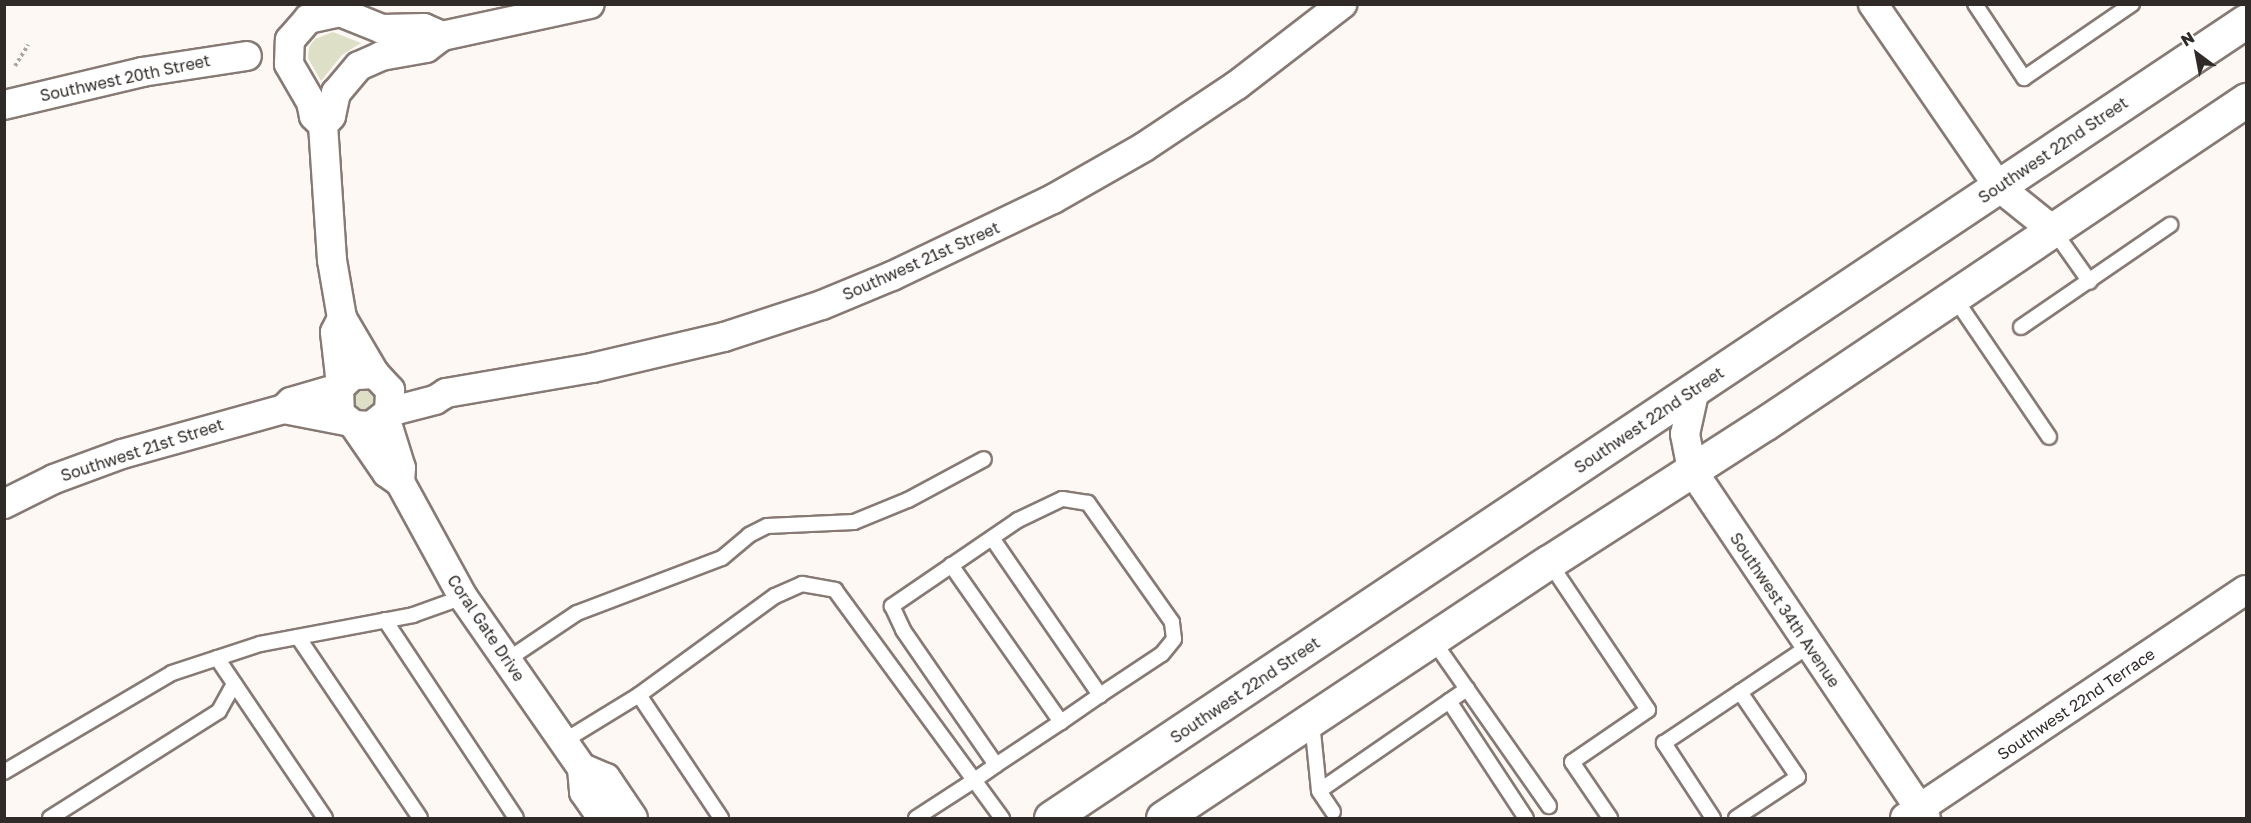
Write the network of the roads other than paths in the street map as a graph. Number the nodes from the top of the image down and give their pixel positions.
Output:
1 (590, 4) edge
2 (1342, 4) edge
3 (1873, 4) edge
4 (2132, 4) edge
5 (1980, 6) edge
6 (2247, 21) edge
7 (441, 36) junction
8 (247, 56) dead end
9 (2247, 100) edge
10 (4, 105) edge
11 (323, 125) junction
12 (1998, 187) junction
13 (2170, 225) dead end
14 (2054, 231) junction
15 (2090, 282) junction
16 (1954, 297) junction
17 (342, 318) junction
18 (2021, 327) dead end
19 (381, 379) junction
20 (340, 386) junction
21 (1695, 389) junction
22 (446, 393) junction
23 (284, 410) junction
24 (387, 414) junction
25 (350, 423) junction
26 (2049, 437) dead end
27 (984, 459) dead end
28 (1692, 470) junction
29 (400, 482) junction
30 (4, 504) edge
31 (992, 538) junction
32 (1549, 561) junction
33 (951, 565) junction
34 (2247, 590) edge
35 (463, 597) junction
36 (385, 620) junction
37 (298, 637) junction
38 (1432, 639) junction
39 (1809, 646) junction
40 (217, 658) junction
41 (507, 660) junction
42 (234, 684) junction
43 (1467, 689) junction
44 (1740, 692) junction
45 (639, 695) junction
46 (1100, 695) junction
47 (1449, 701) junction
48 (1312, 719) junction
49 (1061, 722) junction
50 (564, 741) junction
51 (996, 765) junction
52 (582, 768) junction
53 (4, 772) edge
54 (975, 779) junction
55 (1319, 791) junction
56 (1549, 806) dead end
57 (1333, 812) dead end
58 (1917, 815) edge
59 (50, 819) edge
60 (325, 819) edge
61 (420, 819) edge
62 (516, 819) edge
63 (602, 819) edge
64 (633, 819) edge
65 (721, 819) edge
66 (916, 819) edge
67 (1002, 819) edge
68 (1052, 819) edge
69 (1163, 819) edge
70 (1526, 819) edge
71 (1610, 819) edge
72 (1713, 819) edge
73 (1736, 819) edge

1 - 7 street
2 - 22 street, Southwest 21st Street
3 - 12 street
4 - 5 lane
6 - 12 main road, Southwest 22nd Street
7 - 11 street
7 - 11 street
8 - 10 street, Southwest 20th Street
9 - 14 main road
11 - 17 street
12 - 14 street
12 - 21 main road, Southwest 22nd Street
13 - 15 lane
14 - 15 lane
14 - 16 main road
15 - 18 lane
16 - 26 lane
16 - 28 main road
17 - 19 street
17 - 20 street
19 - 20 street
19 - 22 street, Southwest 21st Street
19 - 24 street
20 - 23 street, Southwest 21st Street
20 - 25 street
21 - 28 street, Southwest 34th Avenue
21 - 68 main road, Southwest 22nd Street
22 - 24 street, Southwest 21st Street
23 - 25 street, Southwest 21st Street
23 - 30 street, Southwest 21st Street
24 - 25 street
24 - 29 street, Coral Gate Drive
25 - 29 street, Coral Gate Drive
27 - 41 lane
28 - 32 main road
28 - 39 street, Southwest 34th Avenue
29 - 35 street, Coral Gate Drive
31 - 33 lane
31 - 46 lane
31 - 46 lane
32 - 38 main road
32 - 71 lane
33 - 49 lane
33 - 51 lane
34 - 58 street, Southwest 22nd Terrace
35 - 36 lane
35 - 41 street, Coral Gate Drive
36 - 37 lane
36 - 62 lane
37 - 40 lane
37 - 61 lane
38 - 43 lane
38 - 48 main road
39 - 44 lane
39 - 58 street, Southwest 34th Avenue
40 - 42 lane
40 - 53 lane
41 - 50 street, Coral Gate Drive
42 - 59 lane
42 - 60 lane
43 - 47 lane
43 - 56 lane
44 - 72 lane
44 - 73 lane
45 - 50 lane
45 - 54 lane
45 - 65 lane
46 - 49 lane
47 - 55 lane
47 - 70 lane
48 - 55 lane
48 - 69 main road
49 - 51 lane
50 - 52 street, Coral Gate Drive
51 - 54 lane
52 - 63 street, Coral Gate Drive
52 - 64 street, Coral Gate Drive
54 - 66 lane
54 - 67 lane
55 - 57 lane

